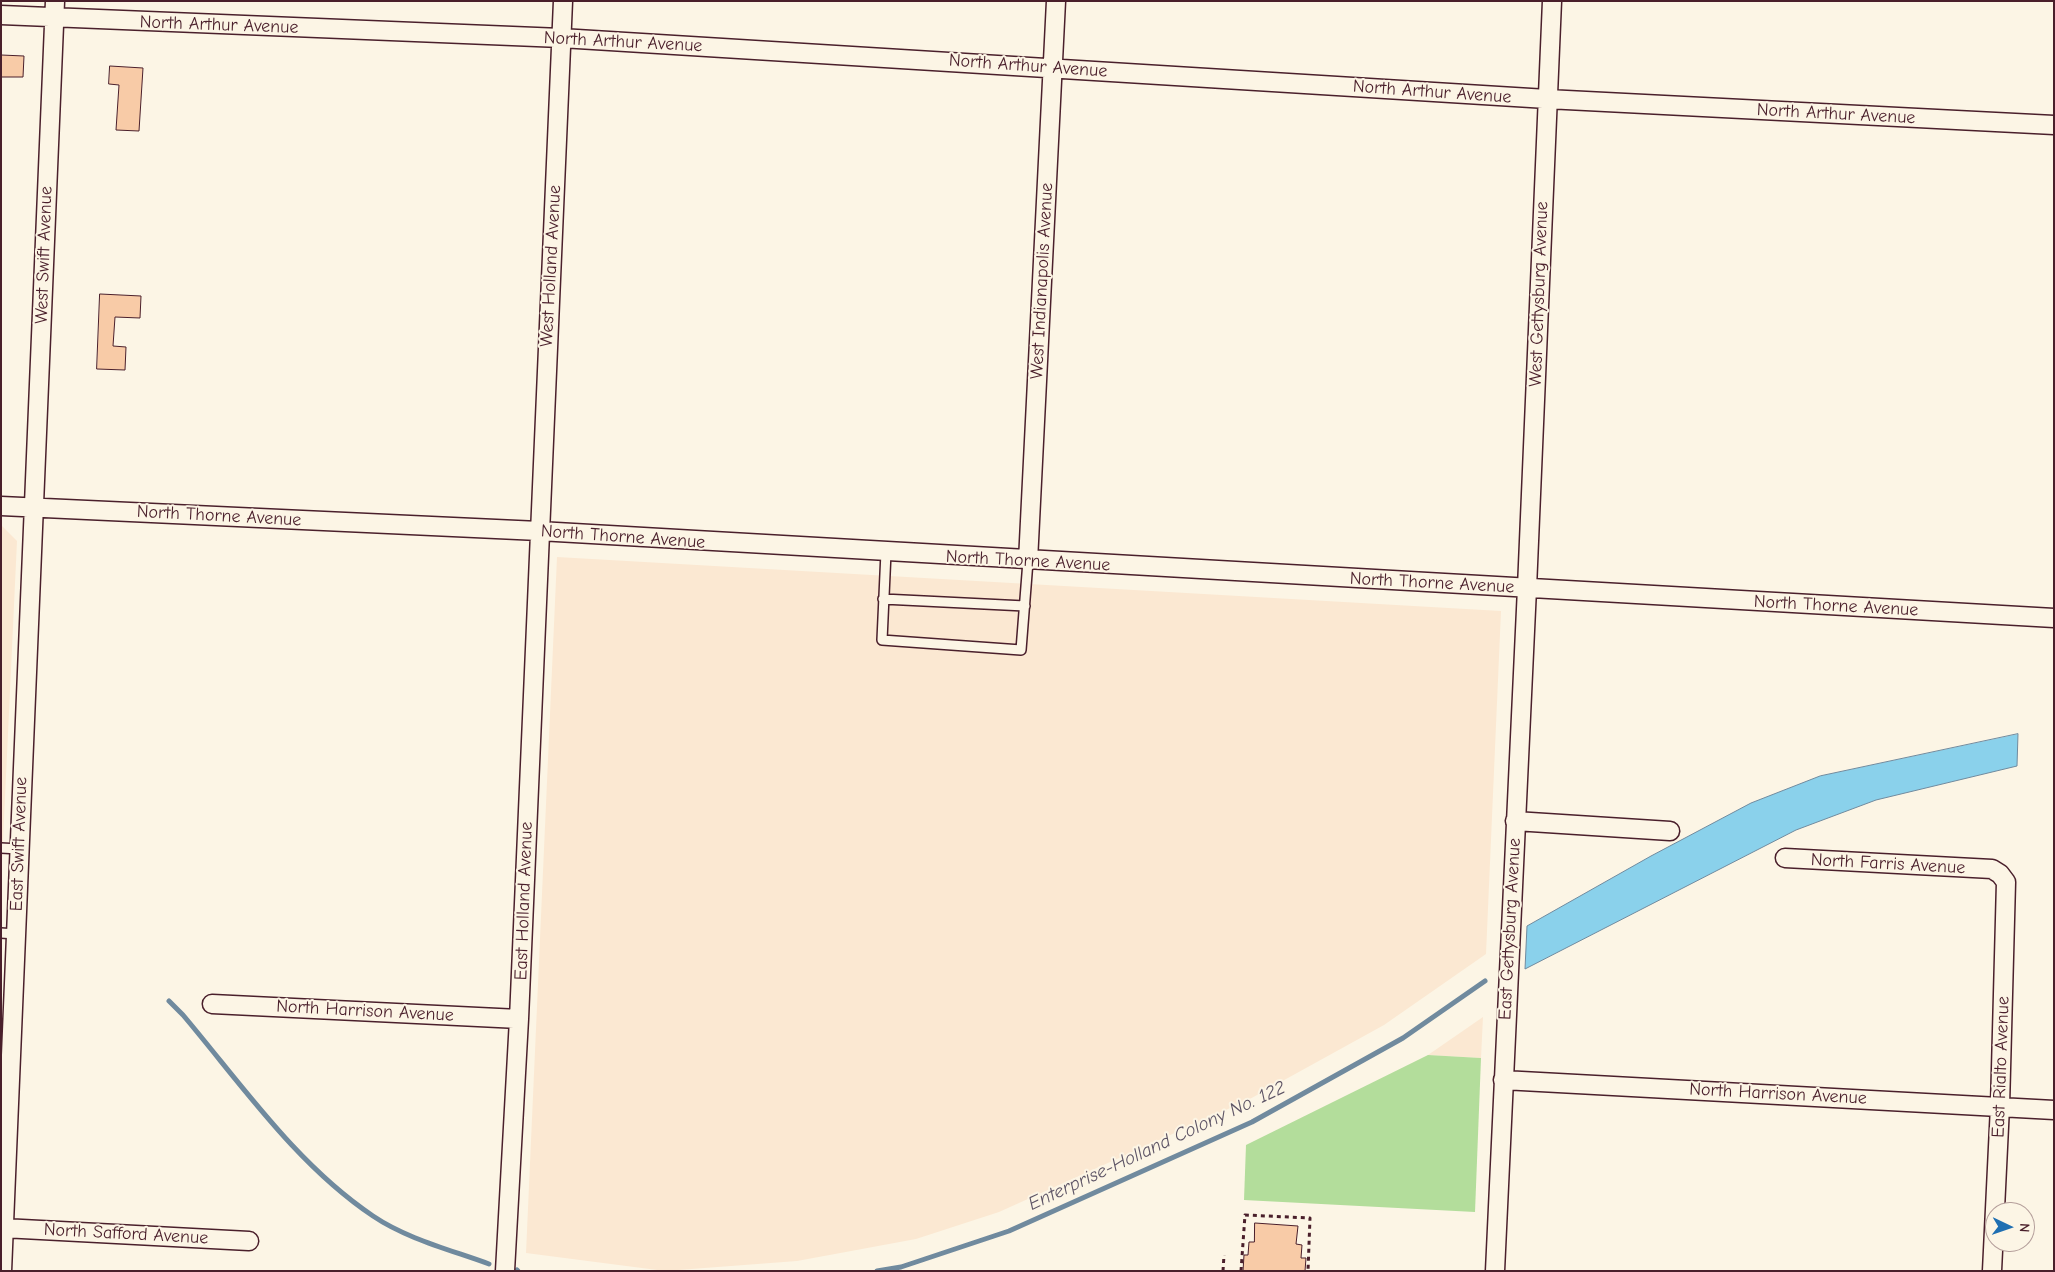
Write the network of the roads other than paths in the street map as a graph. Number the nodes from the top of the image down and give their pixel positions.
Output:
1 (55, 1) edge
2 (562, 1) edge
3 (1056, 1) edge
4 (1552, 1) edge
5 (1, 15) edge
6 (54, 19) junction
7 (561, 38) junction
8 (1053, 67) junction
9 (1547, 99) junction
10 (2054, 125) edge
11 (1, 506) edge
12 (34, 508) junction
13 (539, 531) junction
14 (886, 552) junction
15 (1028, 561) junction
16 (1527, 588) junction
17 (883, 599) junction
18 (1025, 606) junction
19 (2054, 618) edge
20 (1515, 822) junction
21 (1670, 831) dead end
22 (1, 848) edge
23 (19, 849) junction
24 (1785, 858) dead end
25 (1992, 869) joint
26 (8, 933) edge
27 (212, 1004) dead end
28 (519, 1019) junction
29 (1503, 1080) junction
30 (2000, 1106) junction
31 (2054, 1110) edge
32 (3, 1228) junction
33 (249, 1241) dead end
34 (2, 1271) edge
35 (505, 1271) edge
36 (1495, 1271) edge
37 (1992, 1271) edge

1 - 6 street, West Swift Avenue
2 - 7 street, West Holland Avenue
3 - 8 street, West Indianapolis Avenue
4 - 9 street, West Gettysburg Avenue
5 - 6 street, North Arthur Avenue
6 - 7 street, North Arthur Avenue
6 - 12 street, West Swift Avenue
7 - 8 street, North Arthur Avenue
7 - 13 street, West Holland Avenue
8 - 9 street, North Arthur Avenue
8 - 15 street, West Indianapolis Avenue
9 - 10 street, North Arthur Avenue
9 - 16 street, West Gettysburg Avenue
11 - 12 street, North Thorne Avenue
12 - 13 street, North Thorne Avenue
12 - 23 street, East Swift Avenue
13 - 14 street, North Thorne Avenue
13 - 28 street, East Holland Avenue
14 - 15 street, North Thorne Avenue
14 - 17 lane
15 - 16 street, North Thorne Avenue
15 - 18 lane
16 - 19 street, North Thorne Avenue
16 - 20 street, East Gettysburg Avenue
17 - 18 lane
17 - 18 lane
20 - 21 street
20 - 29 street, East Gettysburg Avenue
22 - 23 lane
23 - 26 street, East Swift Avenue
24 - 25 street, North Farris Avenue
25 - 30 street, East Rialto Avenue
26 - 32 street, East Swift Avenue
27 - 28 street, North Harrison Avenue
28 - 35 street, East Holland Avenue
29 - 30 street, North Harrison Avenue
29 - 36 street, East Gettysburg Avenue
30 - 31 street, North Harrison Avenue
30 - 37 street, East Rialto Avenue
32 - 33 street, North Safford Avenue
32 - 34 street, East Swift Avenue

